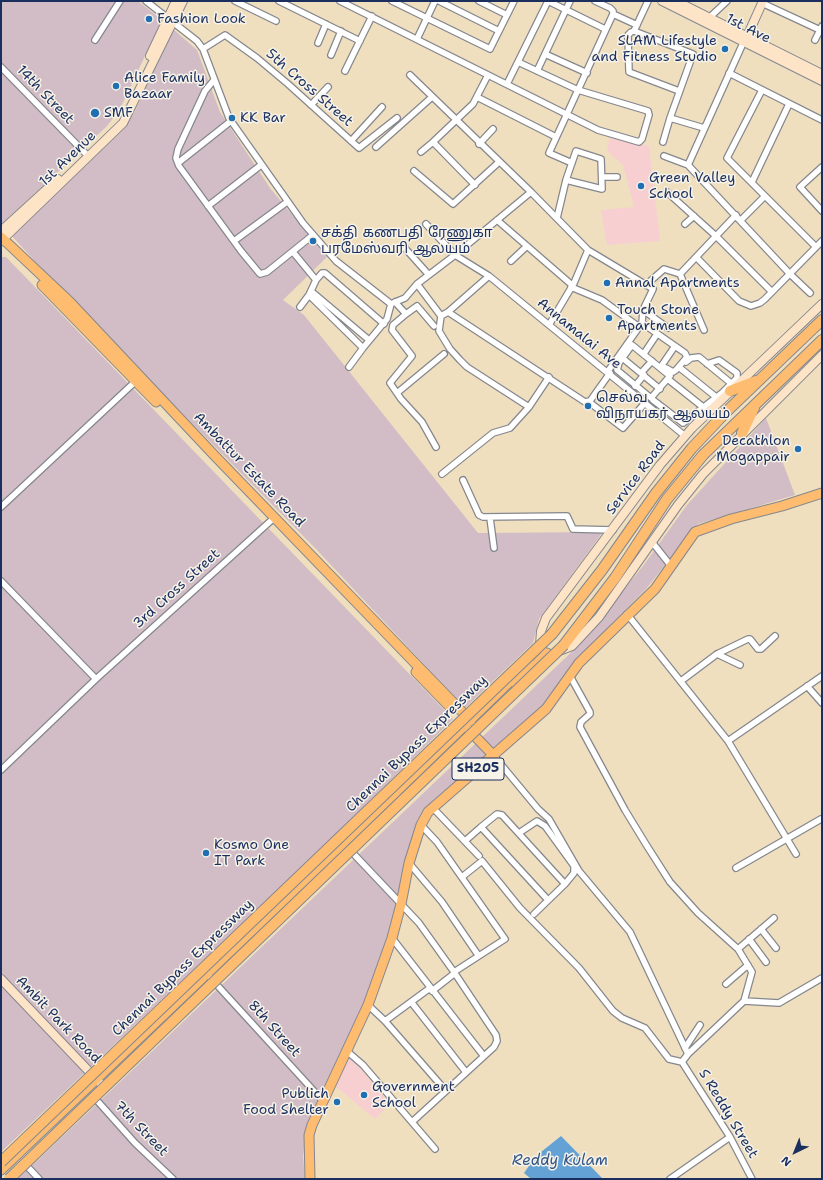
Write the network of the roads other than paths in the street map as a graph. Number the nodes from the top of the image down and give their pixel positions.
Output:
1 (120, 1) edge
2 (146, 1) edge
3 (176, 1) edge
4 (183, 1) edge
5 (235, 1) edge
6 (279, 1) edge
7 (340, 1) edge
8 (392, 1) edge
9 (435, 1) edge
10 (439, 1) edge
11 (479, 1) edge
12 (514, 1) edge
13 (548, 1) edge
14 (570, 1) edge
15 (594, 1) edge
16 (648, 1) edge
17 (676, 1) edge
18 (727, 1) edge
19 (665, 2) edge
20 (763, 2) edge
21 (566, 10) junction
22 (613, 14) junction
23 (507, 15) junction
24 (372, 16) junction
25 (427, 17) junction
26 (710, 18) junction
27 (170, 20) junction
28 (276, 21) dead end
29 (326, 24) junction
30 (637, 25) junction
31 (821, 28) edge
32 (605, 29) junction
33 (341, 31) junction
34 (500, 31) junction
35 (634, 31) junction
36 (417, 39) junction
37 (746, 39) junction
38 (95, 40) dead end
39 (815, 40) dead end
40 (360, 41) junction
41 (318, 43) dead end
42 (203, 50) junction
43 (545, 54) junction
44 (331, 55) dead end
45 (518, 62) junction
46 (1, 67) edge
47 (346, 71) dead end
48 (537, 71) junction
49 (587, 73) junction
50 (729, 73) junction
51 (822, 74) edge
52 (410, 75) dead end
53 (488, 75) junction
54 (214, 80) junction
55 (822, 81) edge
56 (507, 84) junction
57 (328, 87) dead end
58 (578, 90) junction
59 (679, 90) junction
60 (762, 90) junction
61 (432, 97) junction
62 (477, 97) junction
63 (789, 104) junction
64 (311, 105) junction
65 (382, 107) dead end
66 (566, 115) junction
67 (821, 117) edge
68 (397, 118) dead end
69 (670, 118) junction
70 (231, 121) junction
71 (456, 121) junction
72 (704, 128) junction
73 (493, 129) dead end
74 (556, 138) junction
75 (351, 141) junction
76 (433, 142) junction
77 (663, 142) dead end
78 (479, 144) junction
79 (376, 147) dead end
80 (421, 152) dead end
81 (87, 155) junction
82 (664, 156) dead end
83 (498, 162) junction
84 (178, 163) junction
85 (572, 163) junction
86 (261, 165) junction
87 (688, 165) junction
88 (822, 167) edge
89 (414, 171) dead end
90 (602, 177) junction
91 (617, 177) dead end
92 (566, 180) junction
93 (752, 182) junction
94 (475, 184) junction
95 (531, 192) junction
96 (667, 192) dead end
97 (765, 196) junction
98 (287, 202) junction
99 (208, 206) junction
100 (822, 211) edge
101 (736, 215) junction
102 (694, 216) junction
103 (557, 218) junction
104 (497, 220) junction
105 (741, 220) junction
106 (426, 224) dead end
107 (685, 224) dead end
108 (313, 235) junction
109 (717, 237) junction
110 (1, 239) edge
111 (234, 241) junction
112 (822, 241) edge
113 (404, 246) dead end
114 (527, 246) junction
115 (816, 247) junction
116 (588, 250) junction
117 (293, 252) junction
118 (455, 255) junction
119 (697, 258) junction
120 (512, 261) dead end
121 (680, 274) junction
122 (790, 274) junction
123 (429, 275) junction
124 (489, 276) junction
125 (316, 280) junction
126 (417, 284) junction
127 (647, 284) junction
128 (572, 286) junction
129 (771, 291) junction
130 (310, 293) junction
131 (810, 293) dead end
132 (393, 303) junction
133 (822, 304) edge
134 (300, 307) dead end
135 (643, 310) junction
136 (448, 312) junction
137 (406, 314) junction
138 (441, 316) junction
139 (822, 320) edge
140 (384, 324) junction
141 (549, 325) junction
142 (642, 325) junction
143 (434, 326) dead end
144 (668, 328) dead end
145 (704, 330) dead end
146 (657, 334) junction
147 (370, 340) junction
148 (822, 340) edge
149 (632, 342) junction
150 (675, 346) junction
151 (363, 348) junction
152 (645, 352) junction
153 (444, 354) dead end
154 (621, 357) junction
155 (821, 357) edge
156 (652, 361) junction
157 (707, 364) junction
158 (662, 365) junction
159 (349, 367) dead end
160 (680, 368) junction
161 (609, 372) junction
162 (643, 374) junction
163 (549, 377) junction
164 (138, 378) junction
165 (761, 378) junction
166 (670, 380) junction
167 (635, 386) junction
168 (731, 388) junction
169 (660, 389) junction
170 (397, 394) junction
171 (716, 397) junction
172 (653, 400) junction
173 (758, 401) junction
174 (589, 402) junction
175 (646, 404) junction
176 (530, 406) junction
177 (703, 407) junction
178 (683, 423) junction
179 (677, 429) junction
180 (742, 433) junction
181 (685, 436) junction
182 (436, 446) dead end
183 (442, 474) dead end
184 (463, 480) dead end
185 (822, 493) edge
186 (1, 508) edge
187 (273, 518) junction
188 (490, 518) junction
189 (613, 530) junction
190 (652, 542) junction
191 (494, 548) dead end
192 (670, 566) junction
193 (1, 581) edge
194 (627, 614) junction
195 (775, 636) dead end
196 (545, 651) junction
197 (717, 654) junction
198 (740, 665) dead end
199 (570, 676) junction
200 (822, 676) edge
201 (96, 679) junction
202 (681, 681) junction
203 (807, 686) junction
204 (822, 703) edge
205 (470, 725) junction
206 (728, 741) junction
207 (494, 756) junction
208 (1, 770) edge
209 (432, 807) junction
210 (821, 819) dead end
211 (421, 824) junction
212 (481, 827) junction
213 (519, 833) junction
214 (787, 838) junction
215 (465, 841) junction
216 (346, 846) junction
217 (796, 854) dead end
218 (479, 856) dead end
219 (409, 863) junction
220 (736, 868) dead end
221 (462, 877) junction
222 (565, 884) junction
223 (548, 900) junction
224 (402, 904) junction
225 (534, 914) dead end
226 (774, 918) dead end
227 (761, 929) junction
228 (392, 938) junction
229 (749, 939) junction
230 (776, 948) dead end
231 (738, 949) junction
232 (478, 955) junction
233 (766, 962) dead end
234 (748, 965) junction
235 (455, 973) junction
236 (209, 975) junction
237 (822, 978) edge
238 (1, 979) edge
239 (726, 984) dead end
240 (431, 990) junction
241 (744, 1001) junction
242 (412, 1003) junction
243 (368, 1005) junction
244 (385, 1021) junction
245 (700, 1026) dead end
246 (687, 1051) junction
247 (348, 1052) junction
248 (483, 1055) junction
249 (682, 1062) junction
250 (465, 1071) junction
251 (99, 1082) junction
252 (446, 1091) junction
253 (92, 1095) junction
254 (323, 1102) junction
255 (412, 1122) junction
256 (730, 1137) junction
257 (435, 1149) dead end
258 (23, 1161) junction
259 (1, 1162) edge
260 (1, 1170) edge
261 (3, 1179) edge
262 (9, 1179) edge
263 (39, 1179) edge
264 (174, 1179) edge
265 (310, 1179) edge
266 (670, 1179) edge
267 (752, 1179) edge

1 - 38 street
2 - 27 street
3 - 27 street, 1st Avenue
4 - 27 street, 1st Avenue
5 - 28 street
6 - 29 street
7 - 24 street
8 - 25 street
9 - 25 street
10 - 34 street
11 - 23 street
12 - 23 street
13 - 21 street
13 - 45 street
14 - 21 street
15 - 22 street
16 - 30 street
17 - 26 street
18 - 26 street
19 - 37 street, 1st Ave
20 - 31 street
20 - 37 street
21 - 32 street
21 - 43 street
22 - 30 street
22 - 32 street
23 - 34 street
24 - 36 street
24 - 40 street
25 - 34 street
25 - 36 street
26 - 37 street
27 - 42 street
27 - 81 street, 1st Avenue
29 - 33 street
29 - 41 street
30 - 35 street
31 - 39 street
32 - 49 street
33 - 40 street
33 - 44 street
35 - 59 street
35 - 59 street
36 - 53 street
37 - 50 street
37 - 51 street
37 - 55 street, 1st Ave
40 - 47 street
42 - 54 street
42 - 64 street, 5th Cross Street
43 - 48 street
43 - 49 street
45 - 48 street
45 - 56 street
46 - 81 street, 14th Street
48 - 58 street
49 - 58 street
50 - 60 street
50 - 72 street
52 - 61 street
53 - 56 street
53 - 62 street
54 - 70 street
54 - 84 street
56 - 66 street
57 - 64 street
58 - 66 street
58 - 66 street
59 - 69 street
60 - 63 street
60 - 93 street
61 - 71 street
61 - 79 street
62 - 71 street
62 - 74 street
63 - 67 street
63 - 93 street
64 - 75 street, 5th Cross Street
65 - 75 street
66 - 74 street
68 - 75 street, 5th Cross Street
69 - 72 street
69 - 77 street
70 - 84 street
70 - 86 street
71 - 76 street
71 - 78 street
72 - 87 street
73 - 78 street
74 - 85 street
76 - 80 street
76 - 94 street
78 - 83 street
81 - 110 street, 1st Avenue
82 - 87 street
83 - 94 street
83 - 95 street
84 - 99 street
85 - 90 street
85 - 92 street
86 - 98 street
86 - 99 street
87 - 101 street
88 - 100 street
89 - 94 street
90 - 91 street
90 - 92 street
92 - 103 street
93 - 97 street
95 - 103 street
95 - 104 street
96 - 102 street
97 - 105 street
97 - 115 street
98 - 108 street
98 - 111 street
99 - 111 street
101 - 105 street
101 - 109 street
102 - 107 street
102 - 109 street
103 - 116 street
104 - 114 street
104 - 118 street
105 - 122 street
106 - 118 street, Annamalai Ave
108 - 117 street
108 - 132 street
109 - 119 street
109 - 129 street
110 - 164 main road, Ambattur Estate Road
111 - 117 street
112 - 115 street
113 - 123 street
114 - 120 street
114 - 128 street
115 - 122 street
116 - 127 street
116 - 128 street
117 - 125 street
118 - 123 street
118 - 124 street, Annamalai Ave
119 - 121 street
119 - 129 street
121 - 127 street
121 - 145 street
122 - 129 street
122 - 131 street
123 - 126 street
124 - 136 street
124 - 141 street, Annamalai Ave
125 - 130 street
125 - 140 street
126 - 132 street
126 - 138 street
127 - 135 street
128 - 141 street
128 - 142 street
130 - 134 street
130 - 147 street
130 - 151 street
132 - 137 street
132 - 140 street
133 - 168 street, Service Road
135 - 142 street
135 - 144 street
136 - 138 street
136 - 163 street
137 - 143 street
137 - 170 street
138 - 176 street
139 - 165 highway, Chennai Bypass Expressway
140 - 147 street
141 - 161 street, Annamalai Ave
142 - 146 street
142 - 149 street
146 - 150 street
146 - 152 street
147 - 151 street
148 - 173 highway
149 - 152 street
149 - 154 street
150 - 158 street
150 - 158 street
151 - 159 street
152 - 158 street
153 - 170 street
154 - 156 street
154 - 161 street
154 - 162 street
154 - 167 street
155 - 180 street
156 - 162 street
156 - 169 street
157 - 160 street
157 - 168 street
157 - 168 street
160 - 166 street
160 - 171 street
161 - 174 street
161 - 175 street, Annamalai Ave
162 - 167 street
162 - 169 street
163 - 174 street
163 - 176 street
164 - 186 street
164 - 187 main road, Ambattur Estate Road
165 - 168 highway
165 - 259 highway, Chennai Bypass Expressway, bridge
166 - 172 street
166 - 177 street
167 - 169 street
168 - 171 street
168 - 181 street, Service Road
170 - 182 street
171 - 177 street
172 - 175 street
172 - 178 street
173 - 180 highway
173 - 262 highway, bridge
174 - 175 street
175 - 179 street, Annamalai Ave
176 - 183 street
177 - 178 street
178 - 179 street
179 - 181 street, Annamalai Ave
180 - 190 street
181 - 189 street, Service Road
184 - 188 street
185 - 192 main road, SH205
187 - 201 street, 3rd Cross Street
187 - 205 main road, Ambattur Estate Road
188 - 189 street
188 - 191 street
189 - 196 street, Service Road
190 - 192 street
190 - 196 street
192 - 194 main road, SH205
193 - 201 street
194 - 199 main road, SH205
194 - 202 street
195 - 197 street
196 - 205 main road
197 - 198 street
197 - 202 street
199 - 207 main road, SH205
199 - 231 street
200 - 203 street
201 - 208 street, 3rd Cross Street
202 - 206 street
203 - 204 street
203 - 206 street
205 - 207 main road, Ambattur Estate Road
205 - 216 main road
206 - 214 street
207 - 209 main road, SH205
207 - 246 street
209 - 211 main road, SH205
209 - 215 street
210 - 214 street
211 - 219 main road, SH205
211 - 221 street
212 - 213 street
212 - 215 street
212 - 223 street
213 - 222 street
213 - 222 street
214 - 217 street
214 - 220 street
215 - 218 street
216 - 224 street
216 - 236 main road
219 - 224 main road, SH205
219 - 232 street
221 - 232 street
221 - 249 street
222 - 223 street
223 - 225 street
224 - 228 main road, SH205
224 - 235 street
226 - 227 street
227 - 229 street
227 - 230 street
228 - 240 street
228 - 243 main road, SH205
229 - 231 street
229 - 233 street
231 - 234 street
232 - 235 street
234 - 239 street
234 - 241 street
235 - 240 street
235 - 248 street
236 - 251 main road
236 - 254 street, 8th Street
237 - 241 street
238 - 251 street, Ambit Park Road
240 - 242 street
240 - 248 street
241 - 246 street
242 - 244 street
242 - 250 street
243 - 244 street
243 - 247 main road, SH205
244 - 252 street
245 - 246 street
246 - 249 street
247 - 254 main road, SH205
247 - 255 street
248 - 250 street
249 - 256 street, S Reddy Street
250 - 252 street
251 - 253 main road
251 - 260 main road
252 - 255 street
253 - 258 main road
253 - 264 street, 7th Street
254 - 265 main road, SH205
255 - 257 street
256 - 266 street
256 - 267 street, S Reddy Street
258 - 261 main road
258 - 263 street

